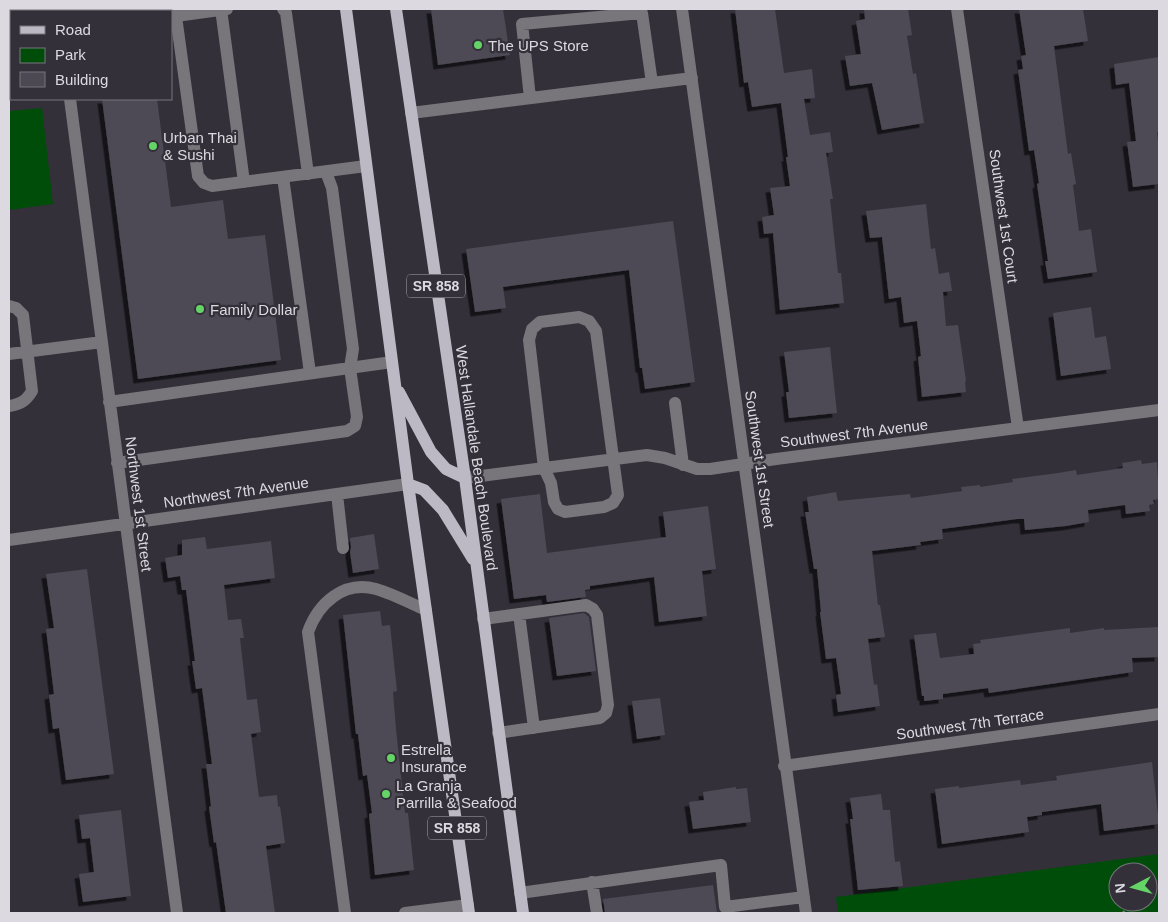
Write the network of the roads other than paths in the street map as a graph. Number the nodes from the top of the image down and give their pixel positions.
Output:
1 (224, 9) edge
2 (283, 9) edge
3 (346, 9) edge
4 (396, 9) edge
5 (682, 9) edge
6 (958, 9) edge
7 (176, 12) edge
8 (692, 78) junction
9 (652, 83) junction
10 (530, 98) junction
11 (70, 100) edge
12 (411, 113) junction
13 (366, 166) junction
14 (326, 172) junction
15 (308, 174) junction
16 (283, 177) junction
17 (244, 182) junction
18 (9, 306) edge
19 (102, 342) junction
20 (28, 352) junction
21 (9, 354) edge
22 (392, 362) junction
23 (350, 368) junction
24 (310, 373) junction
25 (395, 386) junction
26 (109, 402) junction
27 (675, 404) dead end
28 (9, 406) edge
29 (1159, 410) edge
30 (1018, 428) junction
31 (613, 459) junction
32 (117, 463) junction
33 (683, 465) junction
34 (745, 465) junction
35 (544, 468) junction
36 (464, 478) junction
37 (408, 484) junction
38 (337, 494) junction
39 (125, 524) junction
40 (9, 540) edge
41 (343, 548) dead end
42 (476, 563) junction
43 (426, 610) junction
44 (519, 614) junction
45 (484, 619) junction
46 (1159, 714) edge
47 (534, 728) junction
48 (498, 733) junction
49 (784, 766) junction
50 (592, 882) junction
51 (520, 892) junction
52 (804, 897) junction
53 (468, 909) edge
54 (177, 913) edge
55 (345, 913) edge
56 (405, 913) edge
57 (522, 913) edge
58 (597, 913) edge
59 (806, 913) edge

1 - 7 street
1 - 17 street
2 - 15 street
3 - 13 main road, SR 858
4 - 12 main road, West Hallandale Beach Boulevard / SR 858
5 - 8 street, Southwest 1st Street
6 - 30 street, Southwest 1st Court
7 - 17 street
8 - 9 street
8 - 34 street, Southwest 1st Street
9 - 10 street
9 - 10 street
10 - 12 street
11 - 19 street, Northwest 1st Street
12 - 36 main road, West Hallandale Beach Boulevard / SR 858
13 - 14 street
13 - 22 main road, SR 858
14 - 15 street
14 - 23 street
15 - 16 street
16 - 17 street
16 - 24 street
18 - 20 street
19 - 20 street
19 - 26 street, Northwest 1st Street
20 - 21 street
20 - 28 street
22 - 23 street
22 - 25 main road, SR 858
23 - 24 street
23 - 32 street
24 - 26 street
25 - 36 main road
25 - 37 main road, SR 858
26 - 32 street, Northwest 1st Street
27 - 33 street
29 - 30 street, Southwest 7th Avenue
30 - 34 street, Southwest 7th Avenue
31 - 33 street, Southwest 7th Avenue
31 - 35 street, Southwest 7th Avenue
31 - 35 street
31 - 35 street
32 - 39 street, Northwest 1st Street
33 - 34 street, Southwest 7th Avenue
34 - 49 street, Southwest 1st Street
35 - 36 street, Southwest 7th Avenue
36 - 42 main road, West Hallandale Beach Boulevard / SR 858
37 - 38 street, Northwest 7th Avenue
37 - 42 main road
37 - 43 main road, SR 858
38 - 39 street, Northwest 7th Avenue
38 - 41 street
39 - 40 street, Northwest 7th Avenue
39 - 54 street, Northwest 1st Street
42 - 45 main road, West Hallandale Beach Boulevard / SR 858
43 - 53 main road, SR 858
43 - 55 street
44 - 45 street
44 - 47 street
44 - 47 street
45 - 48 main road, West Hallandale Beach Boulevard / SR 858
46 - 49 street, Southwest 7th Terrace
47 - 48 street
48 - 51 main road, West Hallandale Beach Boulevard / SR 858
49 - 52 street, Southwest 1st Street
50 - 51 street
50 - 52 street
50 - 58 street
51 - 57 main road, West Hallandale Beach Boulevard / SR 858
52 - 59 street, Southwest 1st Street
53 - 56 street

